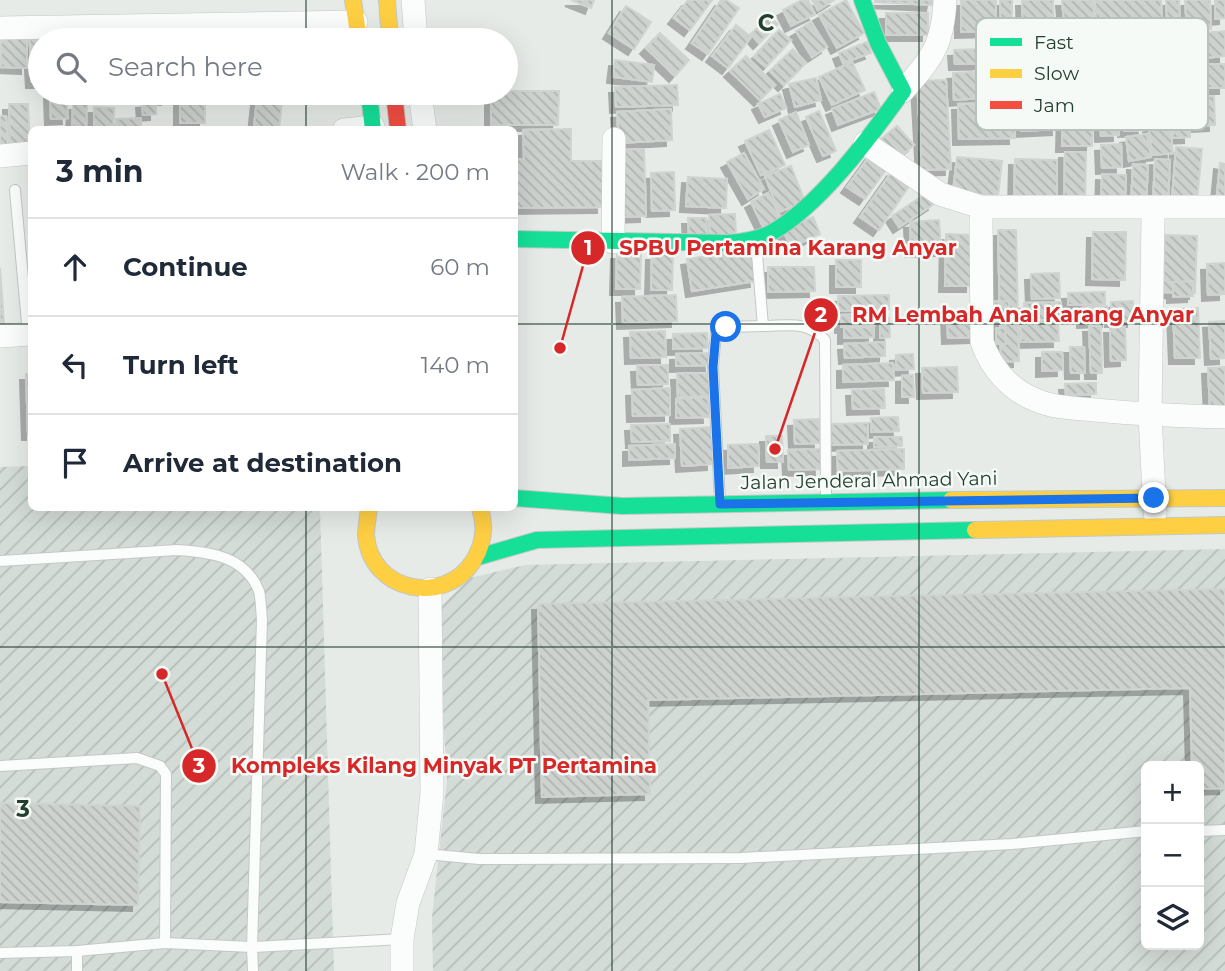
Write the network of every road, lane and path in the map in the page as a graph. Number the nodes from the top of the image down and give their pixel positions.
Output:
1 (387, 0) edge
2 (413, 0) edge
3 (862, 0) edge
4 (945, 0) edge
5 (356, 21) edge
6 (0, 28) edge
7 (389, 28) edge
8 (415, 28) edge
9 (903, 91) junction
10 (370, 105) edge
11 (395, 105) edge
12 (422, 105) edge
13 (373, 126) edge
14 (398, 126) edge
15 (424, 126) edge
16 (614, 139) dead end
17 (867, 141) junction
18 (28, 153) edge
19 (0, 156) edge
20 (15, 190) dead end
21 (1225, 207) edge
22 (1153, 218) dead end
23 (981, 220) dead end
24 (518, 239) edge
25 (756, 239) junction
26 (613, 242) junction
27 (28, 315) edge
28 (763, 326) junction
29 (28, 334) edge
30 (0, 336) edge
31 (1225, 416) edge
32 (1151, 422) junction
33 (518, 498) edge
34 (1154, 498) junction
35 (1225, 498) edge
36 (826, 501) junction
37 (720, 504) junction
38 (368, 511) edge
39 (481, 511) edge
40 (1225, 525) edge
41 (1155, 527) junction
42 (478, 557) junction
43 (0, 561) edge
44 (430, 589) junction
45 (0, 766) edge
46 (1225, 830) edge
47 (1141, 831) edge
48 (1204, 831) edge
49 (426, 854) junction
50 (402, 939) junction
51 (165, 943) junction
52 (252, 947) junction
53 (77, 951) junction
54 (0, 953) edge
55 (77, 971) edge
56 (253, 971) edge
57 (402, 971) edge

1 - 7 main road
2 - 8 street
3 - 9 main road
4 - 9 street
5 - 6 street
9 - 17 main road
10 - 13 main road
11 - 14 main road
12 - 15 street
16 - 26 street
17 - 21 street
17 - 25 main road
18 - 19 street
20 - 27 lane
22 - 32 street
23 - 32 street
24 - 26 main road
25 - 26 main road
25 - 28 lane
28 - 36 lane
28 - 37 lane
29 - 30 street
31 - 32 street
32 - 34 street
33 - 37 main road, Jalan Jenderal Ahmad Yani
34 - 35 main road, Jalan Jenderal Ahmad Yani
34 - 36 main road, Jalan Jenderal Ahmad Yani
34 - 41 street
36 - 37 main road, Jalan Jenderal Ahmad Yani
38 - 44 main road
39 - 42 main road
40 - 41 main road
41 - 42 main road
42 - 44 main road
43 - 52 lane
44 - 49 street
45 - 51 lane
46 - 48 lane
47 - 49 lane
49 - 50 street
50 - 52 lane
50 - 57 street
51 - 52 lane
51 - 53 lane
52 - 56 lane
53 - 54 lane
53 - 55 lane

